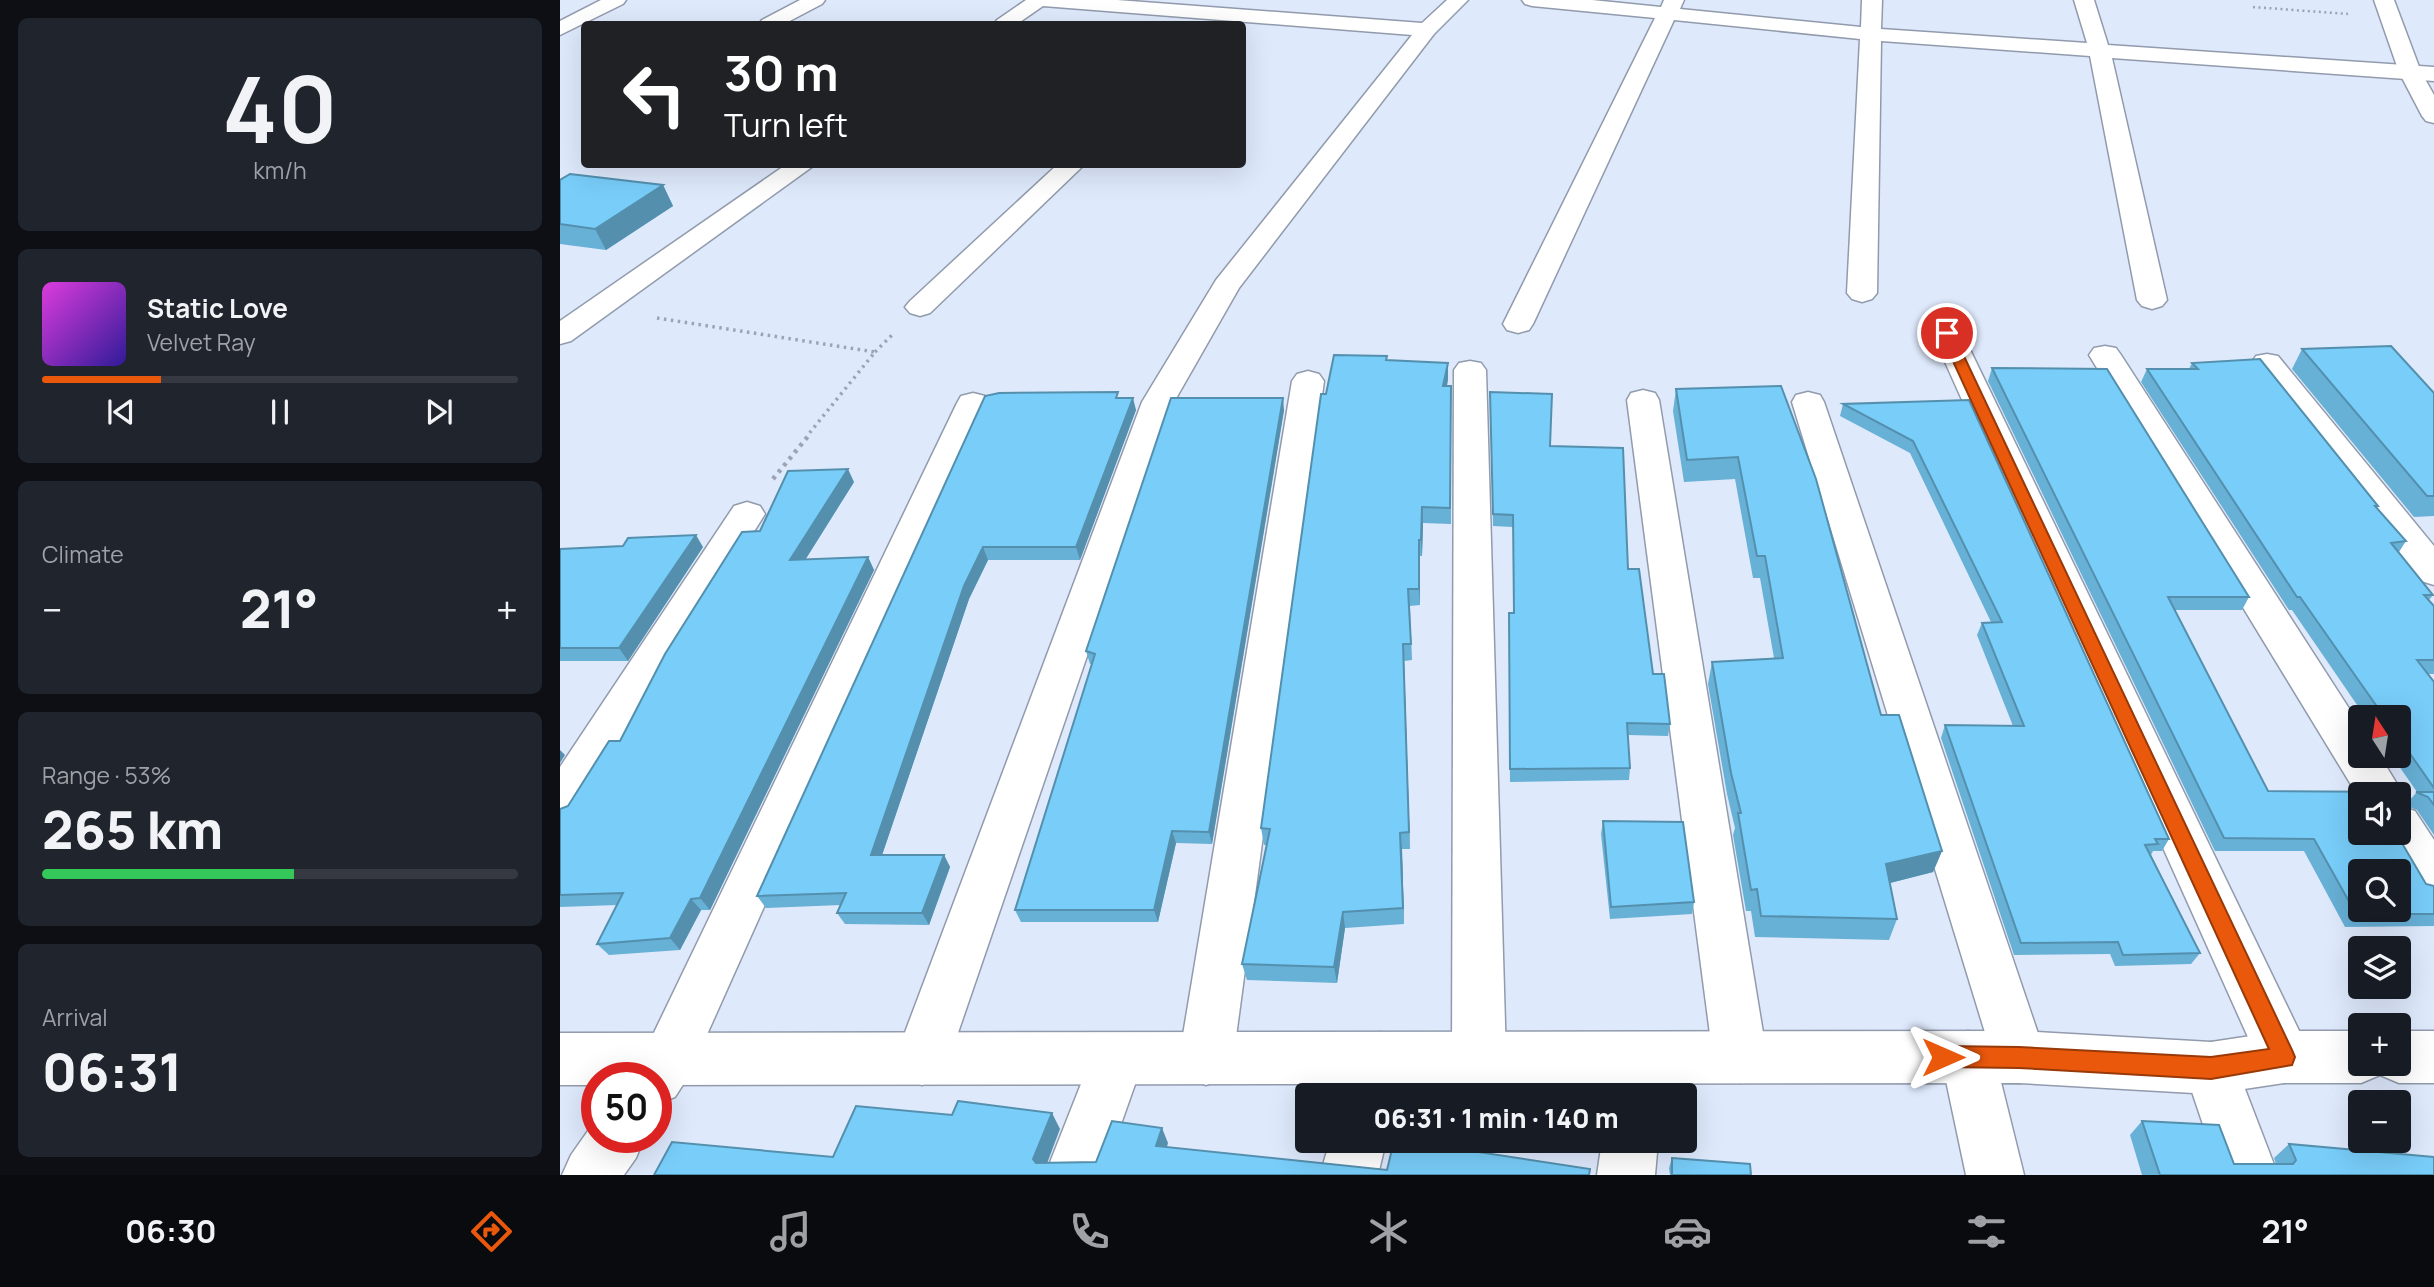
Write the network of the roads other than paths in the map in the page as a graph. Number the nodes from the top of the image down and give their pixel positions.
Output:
1 (616, 0) edge
2 (815, 0) edge
3 (1039, 0) edge
4 (1458, 0) edge
5 (1532, 0) edge
6 (1872, 0) edge
7 (2084, 0) edge
8 (1671, 7) edge
9 (2387, 9) edge
10 (1228, 20) edge
11 (775, 21) edge
12 (1008, 21) edge
13 (560, 29) edge
14 (1427, 30) junction
15 (1869, 33) junction
16 (2100, 52) junction
17 (2410, 72) junction
18 (2434, 74) edge
19 (2434, 116) edge
20 (798, 168) edge
21 (1069, 168) edge
22 (1862, 293) dead end
23 (2152, 300) dead end
24 (920, 307) dead end
25 (1518, 324) dead end
26 (1947, 333) dead end
27 (560, 335) edge
28 (2105, 355) dead end
29 (2267, 363) edge
30 (1470, 370) dead end
31 (1307, 381) dead end
32 (1643, 400) dead end
33 (1808, 402) dead end
34 (973, 403) dead end
35 (747, 514) dead end
36 (2434, 572) edge
37 (2372, 782) edge
38 (560, 804) edge
39 (2411, 844) edge
40 (2434, 880) edge
41 (1740, 1057) junction
42 (1994, 1057) junction
43 (2284, 1057) junction
44 (2348, 1057) edge
45 (2411, 1057) edge
46 (2434, 1057) edge
47 (1479, 1058) junction
48 (560, 1059) edge
49 (922, 1059) junction
50 (1117, 1059) junction
51 (1206, 1059) junction
52 (594, 1062) edge
53 (666, 1062) edge
54 (672, 1068) edge
55 (2211, 1068) junction
56 (1375, 1077) edge
57 (1638, 1077) edge
58 (606, 1153) edge
59 (1355, 1153) edge
60 (1629, 1153) edge
61 (591, 1175) edge
62 (1074, 1175) edge
63 (1349, 1175) edge
64 (1626, 1175) edge
65 (1995, 1175) edge
66 (2249, 1175) edge

1 - 13 street
2 - 11 street
3 - 10 street
3 - 12 street
4 - 14 street
5 - 8 street
6 - 15 street
7 - 16 street
8 - 15 street
8 - 25 street
9 - 17 street
10 - 14 street
14 - 49 street
15 - 16 street
15 - 22 street
16 - 17 street
16 - 23 street
17 - 18 street
17 - 19 street
20 - 27 street
21 - 24 street
26 - 43 street
28 - 37 street
29 - 36 street
30 - 47 street
31 - 51 street
32 - 41 street
33 - 42 street
34 - 53 street
35 - 38 street
39 - 40 street
41 - 42 street
41 - 57 street
42 - 55 street
42 - 65 street
43 - 44 street
43 - 55 street
45 - 46 street
47 - 56 street
47 - 57 street
48 - 52 street
49 - 50 street
49 - 54 street
50 - 51 street
50 - 62 street
51 - 56 street
55 - 66 street
58 - 61 street
59 - 63 street
60 - 64 street

